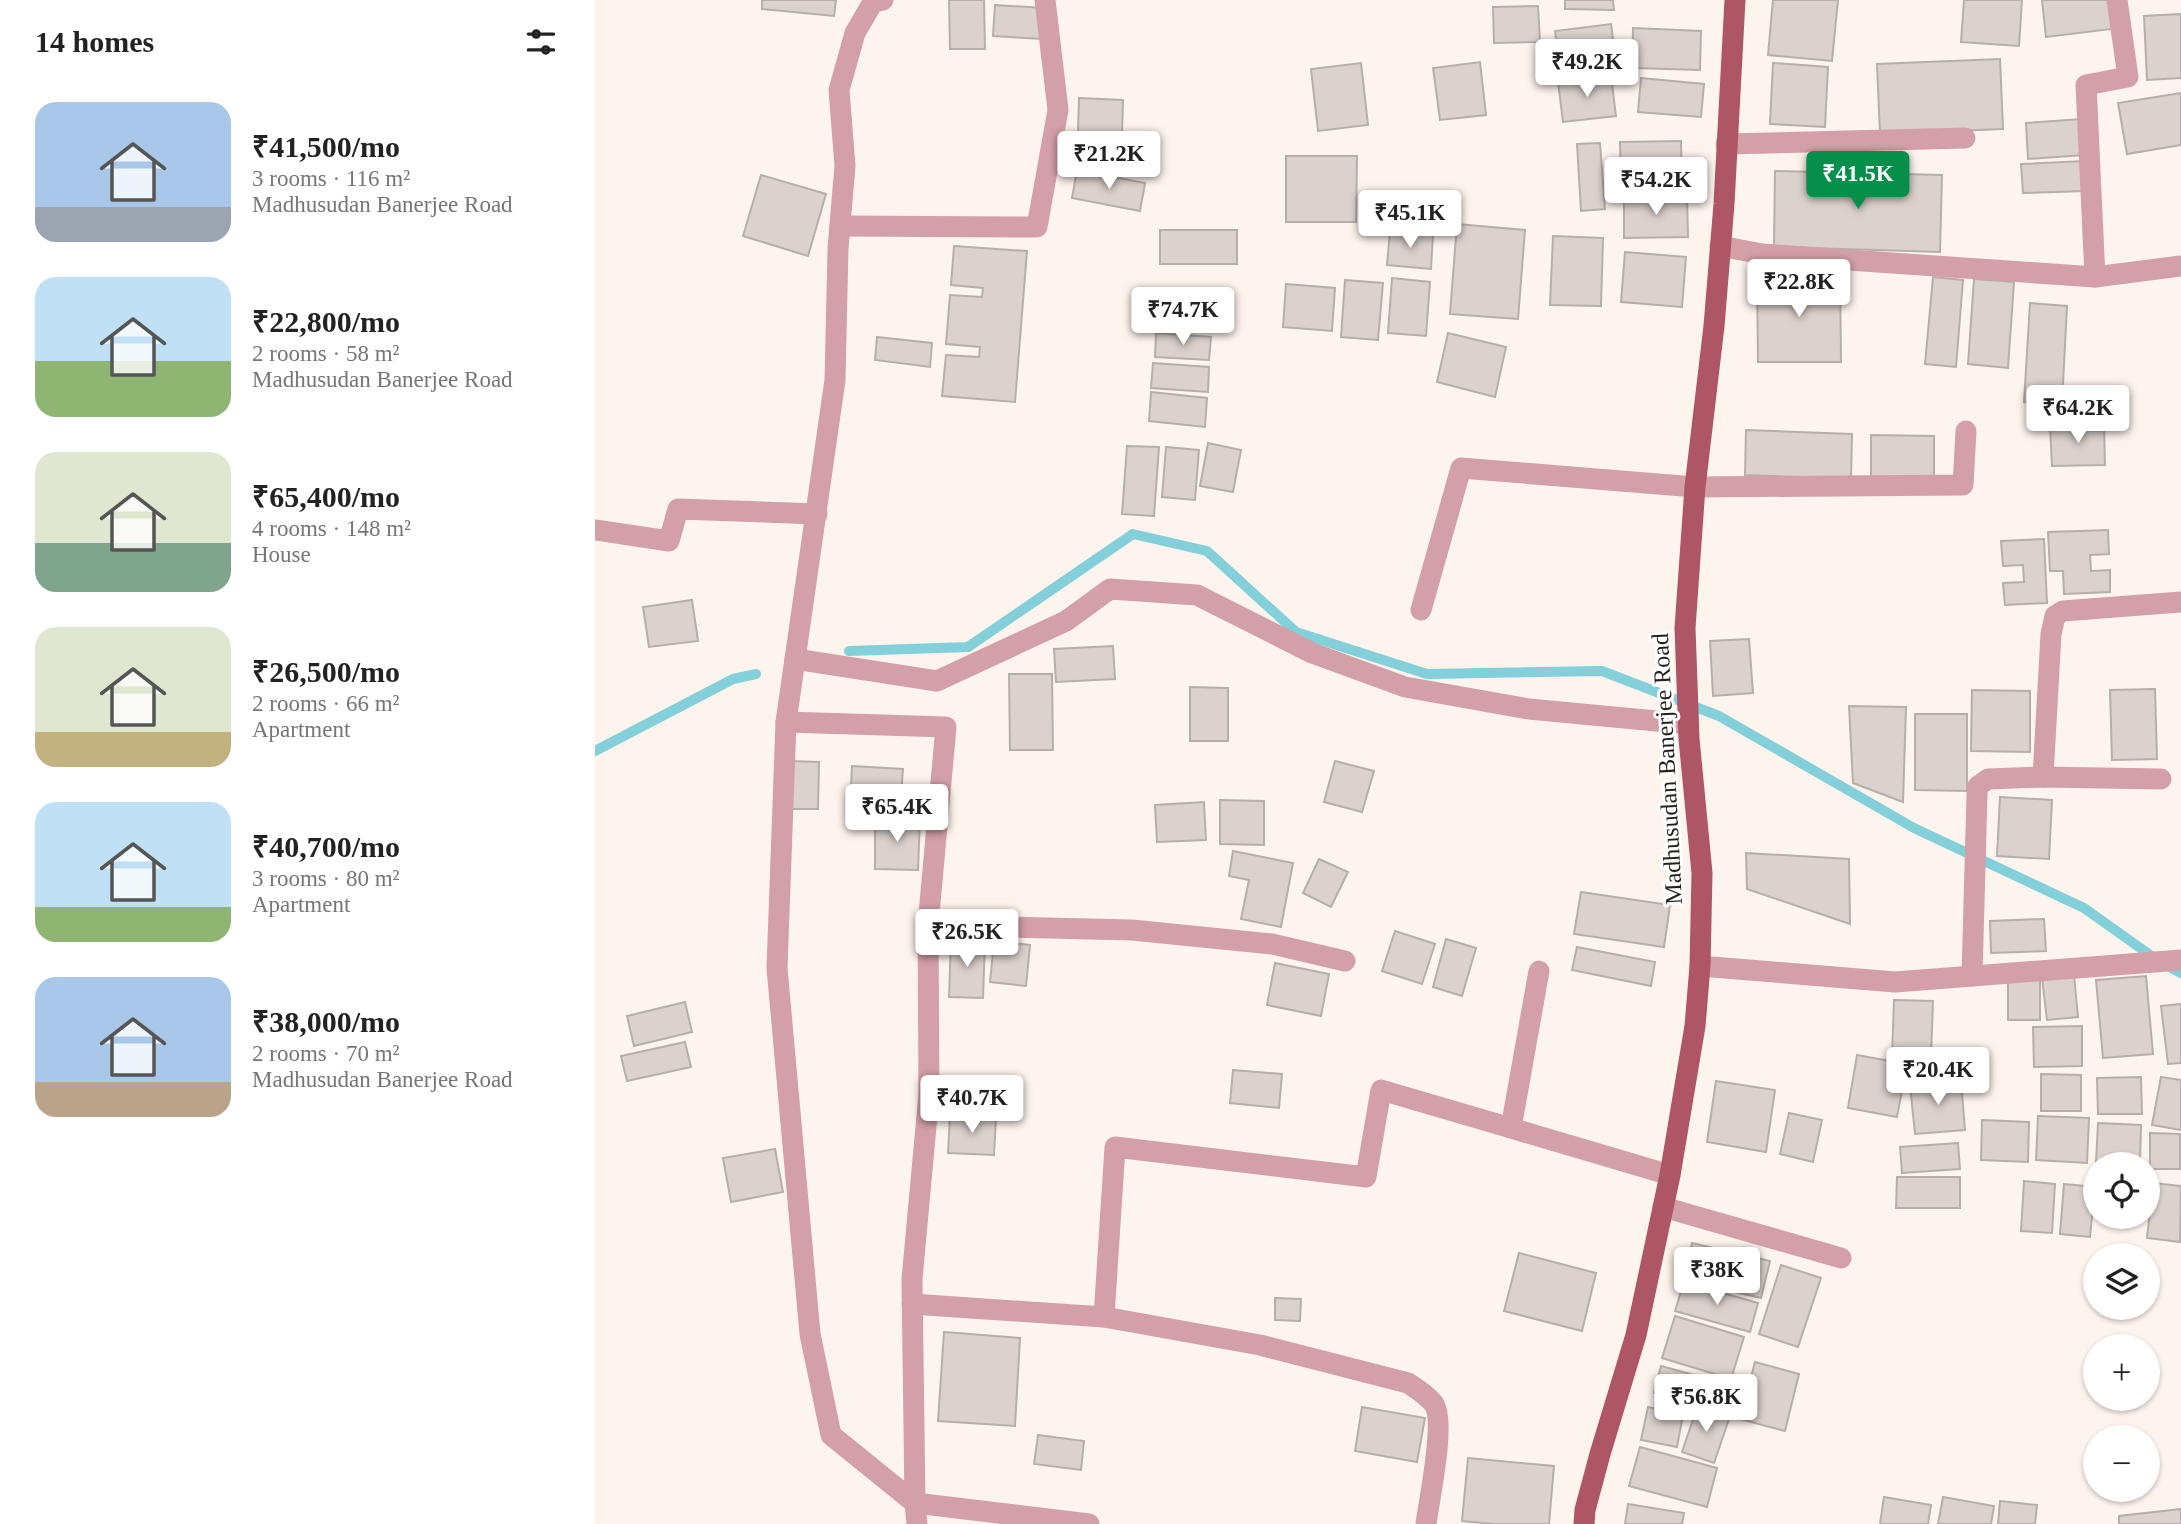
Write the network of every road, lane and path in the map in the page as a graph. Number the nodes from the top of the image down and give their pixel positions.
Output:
1 (883, 0) edge
2 (1045, 0) edge
3 (1735, 0) edge
4 (2117, 0) edge
5 (1965, 138) dead end
6 (1726, 144) junction
7 (840, 226) junction
8 (1720, 246) junction
9 (2181, 266) edge
10 (2095, 277) junction
11 (1966, 431) dead end
12 (1695, 487) junction
13 (817, 514) junction
14 (595, 530) edge
15 (2181, 602) edge
16 (1421, 610) dead end
17 (796, 659) junction
18 (786, 722) junction
19 (1689, 732) junction
20 (2043, 777) junction
21 (2161, 779) dead end
22 (928, 925) junction
23 (2181, 960) edge
24 (1345, 961) dead end
25 (1700, 966) junction
26 (1539, 971) dead end
27 (1972, 976) junction
28 (1511, 1128) junction
29 (1670, 1175) junction
30 (1663, 1207) junction
31 (1841, 1258) dead end
32 (912, 1304) junction
33 (1104, 1317) junction
34 (916, 1514) edge
35 (1089, 1524) edge
36 (1426, 1524) edge
37 (1584, 1524) edge

1 - 7 street
2 - 7 street
3 - 6 main road, Madhusudan Banerjee Road
4 - 10 street
5 - 6 street
6 - 8 main road, Madhusudan Banerjee Road
7 - 13 street
8 - 10 street
8 - 12 main road, Madhusudan Banerjee Road
9 - 10 street
11 - 12 street
12 - 16 street
12 - 19 main road, Madhusudan Banerjee Road
13 - 14 street
13 - 17 street
15 - 20 street
17 - 18 street
17 - 19 street
18 - 22 street
18 - 34 street
19 - 25 main road, Madhusudan Banerjee Road
20 - 21 street
20 - 27 street
22 - 24 street
22 - 32 street
23 - 27 street
25 - 27 street
25 - 29 main road, Madhusudan Banerjee Road
26 - 28 street
28 - 29 street
28 - 33 street
29 - 30 main road, Madhusudan Banerjee Road
30 - 31 street
30 - 37 main road, Madhusudan Banerjee Road
32 - 33 street
32 - 34 street
33 - 36 street
34 - 35 street

